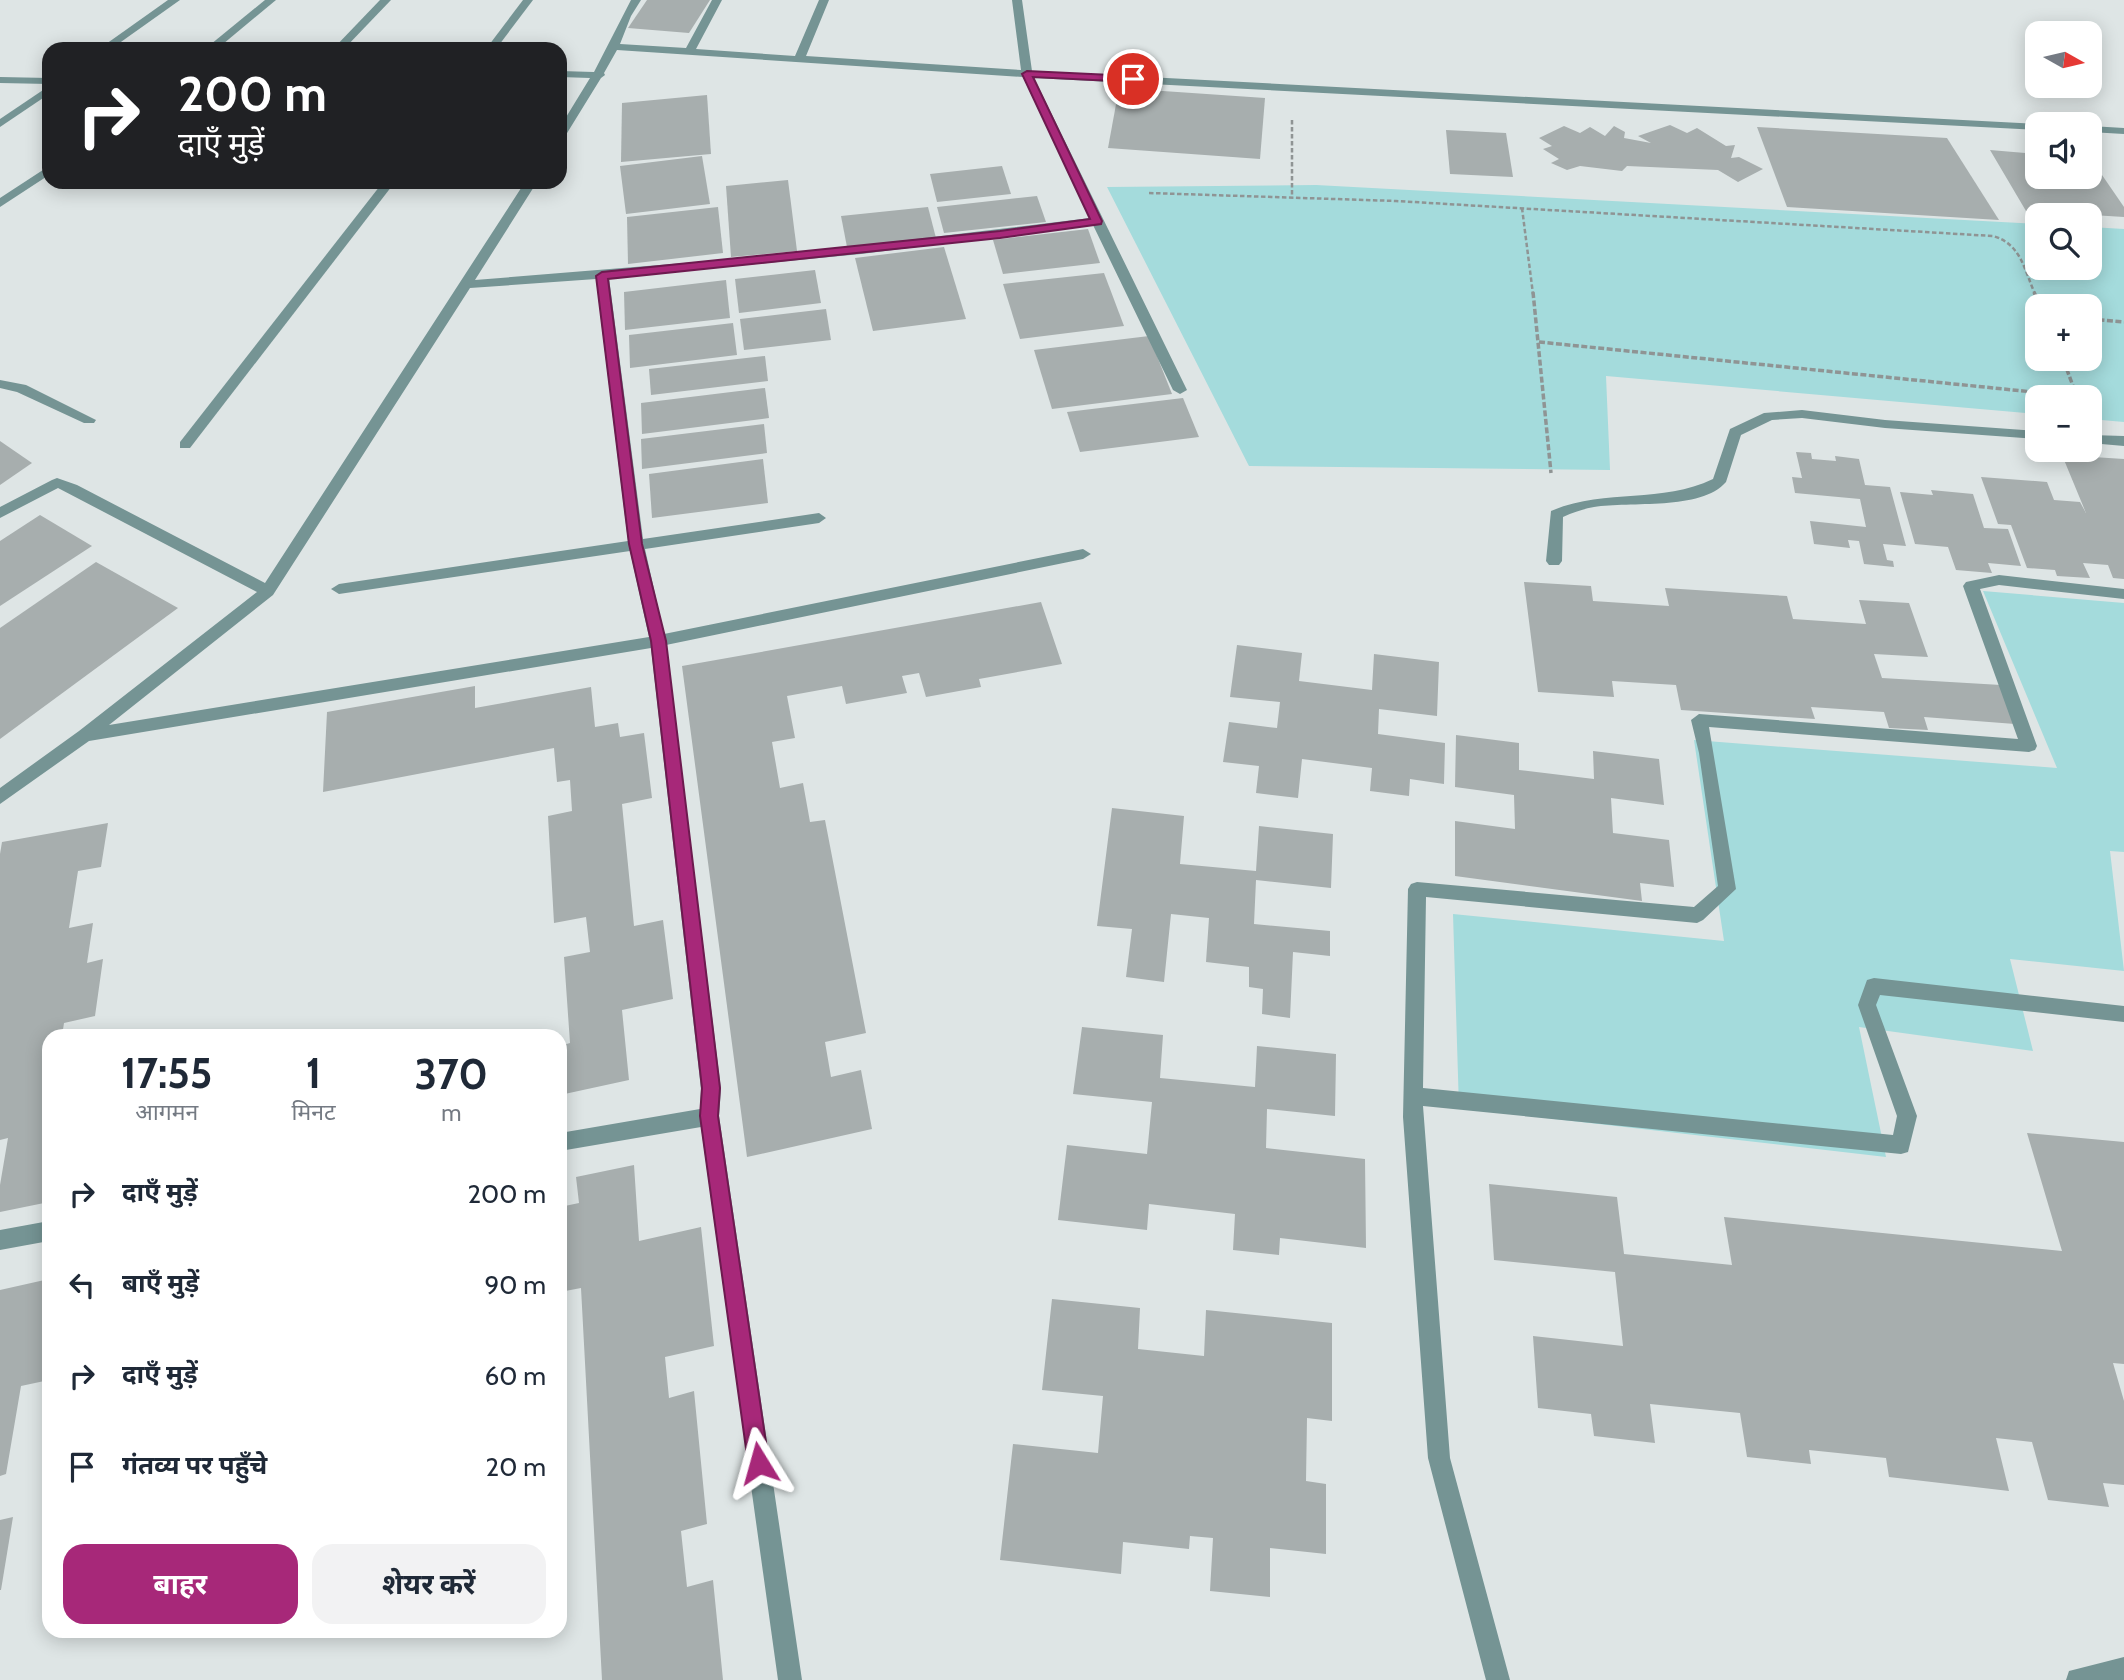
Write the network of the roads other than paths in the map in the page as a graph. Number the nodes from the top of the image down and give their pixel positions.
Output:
1 (175, 0) edge
2 (271, 0) edge
3 (386, 0) edge
4 (528, 0) edge
5 (636, 0) edge
6 (717, 0) edge
7 (824, 0) edge
8 (1017, 0) edge
9 (114, 42) edge
10 (219, 42) edge
11 (345, 42) edge
12 (496, 42) edge
13 (614, 47) junction
14 (689, 52) junction
15 (799, 59) junction
16 (567, 74) edge
17 (1027, 74) junction
18 (600, 75) junction
19 (0, 80) edge
20 (42, 81) edge
21 (42, 94) edge
22 (0, 124) edge
23 (567, 125) edge
24 (2025, 126) edge
25 (2102, 130) edge
26 (2124, 131) edge
27 (42, 175) edge
28 (384, 189) edge
29 (526, 189) edge
30 (0, 203) edge
31 (1097, 221) junction
32 (602, 276) junction
33 (465, 284) junction
34 (0, 384) edge
35 (1180, 390) dead end
36 (89, 421) dead end
37 (2025, 434) edge
38 (2102, 440) edge
39 (2124, 441) edge
40 (185, 445) dead end
41 (0, 513) edge
42 (819, 518) dead end
43 (636, 544) junction
44 (1083, 554) dead end
45 (1554, 561) dead end
46 (339, 589) dead end
47 (268, 591) junction
48 (2124, 594) edge
49 (658, 641) junction
50 (85, 735) junction
51 (0, 797) edge
52 (2124, 1014) edge
53 (1413, 1096) junction
54 (709, 1116) junction
55 (567, 1141) edge
56 (42, 1232) edge
57 (0, 1240) edge
58 (2124, 1669) edge
59 (790, 1680) edge
60 (1498, 1680) edge
61 (2078, 1680) edge

1 - 9 street
2 - 10 street
3 - 11 street
4 - 12 street
5 - 13 street
6 - 14 street
7 - 15 street
8 - 17 street
13 - 14 street
13 - 18 street
14 - 15 street
15 - 17 street
16 - 18 street
17 - 24 street
17 - 31 street
18 - 23 street
19 - 20 street
21 - 22 street
25 - 26 street
27 - 30 street
28 - 40 street
29 - 33 street
31 - 32 street
31 - 35 street
32 - 33 street
32 - 43 street
33 - 47 street
34 - 36 street
37 - 45 street
38 - 39 street
41 - 47 street
42 - 43 street
43 - 46 street
43 - 49 street
44 - 49 street
47 - 50 street
48 - 53 street
49 - 50 street
49 - 54 street
50 - 51 street
52 - 53 street
53 - 60 street
54 - 55 street
54 - 59 street
56 - 57 street
58 - 61 street

